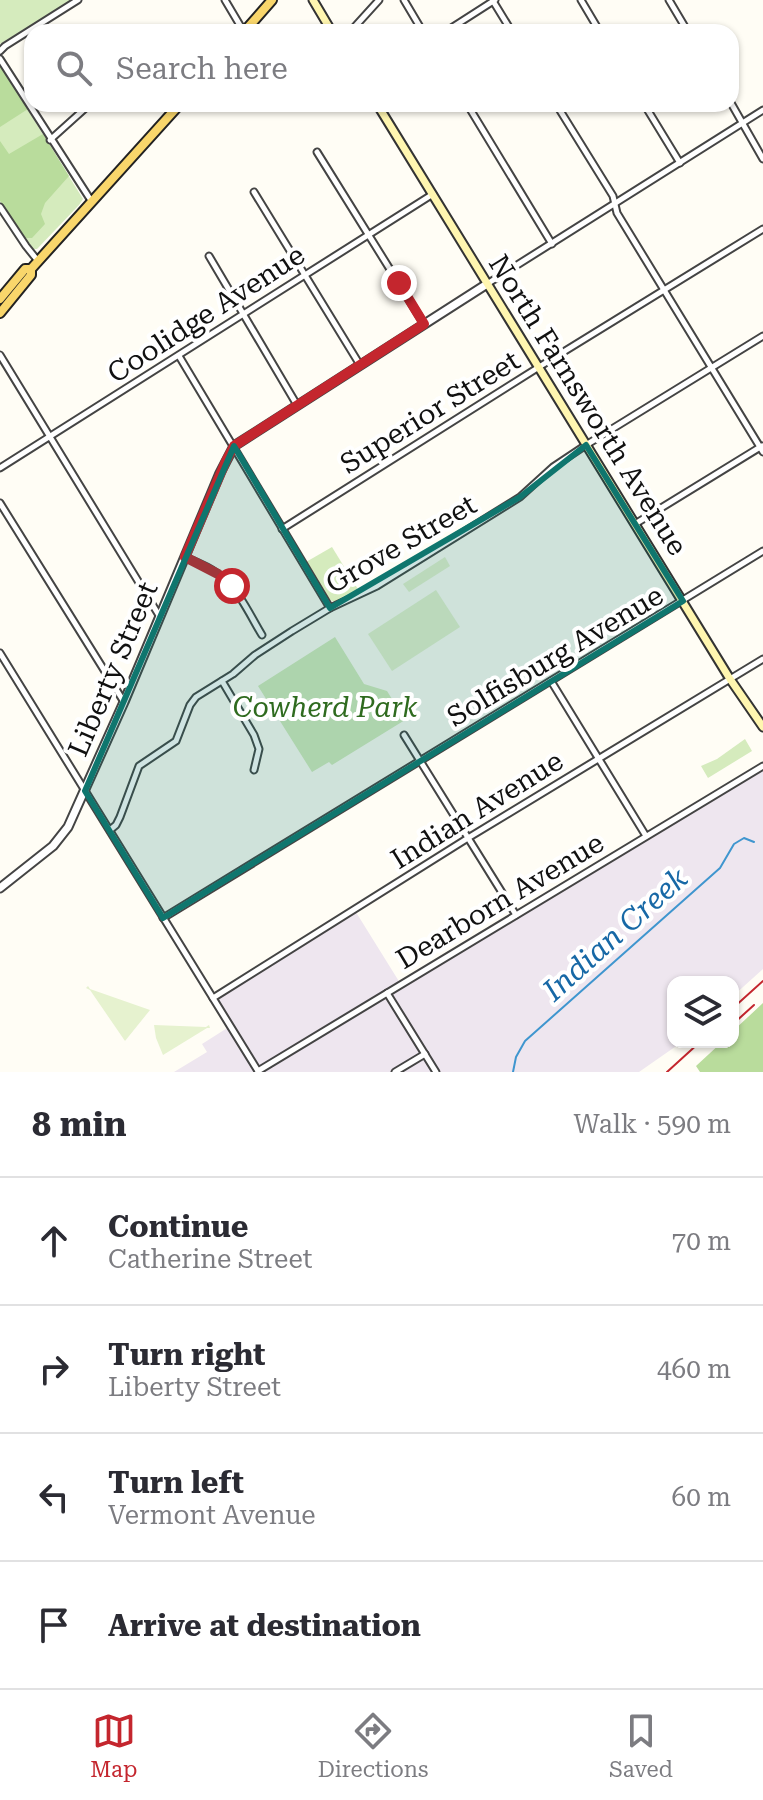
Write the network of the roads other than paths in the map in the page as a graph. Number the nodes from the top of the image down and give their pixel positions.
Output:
1 (78, 0) edge
2 (225, 0) edge
3 (272, 0) edge
4 (313, 0) edge
5 (379, 0) edge
6 (404, 0) edge
7 (494, 0) edge
8 (581, 0) edge
9 (669, 0) edge
10 (40, 24) edge
11 (239, 24) edge
12 (251, 24) edge
13 (327, 24) edge
14 (357, 24) edge
15 (418, 24) edge
16 (457, 24) edge
17 (508, 24) edge
18 (595, 24) edge
19 (683, 24) edge
20 (24, 34) edge
21 (0, 51) edge
22 (0, 59) edge
23 (24, 98) edge
24 (763, 110) edge
25 (33, 112) edge
26 (81, 112) edge
27 (173, 112) edge
28 (382, 112) edge
29 (472, 112) edge
30 (561, 112) edge
31 (649, 112) edge
32 (736, 112) edge
33 (742, 123) junction
34 (50, 140) junction
35 (317, 152) dead end
36 (763, 159) edge
37 (680, 163) junction
38 (254, 192) dead end
39 (433, 194) junction
40 (92, 202) junction
41 (615, 204) junction
42 (0, 207) edge
43 (763, 229) edge
44 (369, 234) junction
45 (552, 244) junction
46 (209, 256) dead end
47 (38, 261) junction
48 (31, 269) junction
49 (304, 275) junction
50 (487, 284) junction
51 (664, 290) junction
52 (0, 299) edge
53 (0, 313) edge
54 (242, 315) junction
55 (424, 324) junction
56 (763, 336) edge
57 (0, 355) edge
58 (179, 356) junction
59 (360, 365) junction
60 (539, 367) junction
61 (712, 368) junction
62 (297, 405) junction
63 (50, 437) junction
64 (586, 445) junction
65 (234, 446) junction
66 (762, 448) edge
67 (0, 468) edge
68 (0, 503) edge
69 (635, 524) junction
70 (282, 529) junction
71 (763, 551) edge
72 (185, 557) junction
73 (683, 601) junction
74 (330, 608) junction
75 (160, 617) junction
76 (262, 635) dead end
77 (0, 653) edge
78 (763, 659) edge
79 (730, 679) junction
80 (222, 681) junction
81 (551, 681) junction
82 (124, 702) junction
83 (763, 727) edge
84 (404, 735) dead end
85 (599, 759) junction
86 (420, 761) junction
87 (763, 766) edge
88 (254, 770) dead end
89 (85, 791) junction
90 (110, 830) junction
91 (646, 836) junction
92 (468, 838) junction
93 (0, 888) edge
94 (516, 915) junction
95 (163, 918) junction
96 (387, 993) junction
97 (213, 998) junction
98 (425, 1054) junction
99 (258, 1072) edge
100 (395, 1072) edge
101 (436, 1072) edge

1 - 10 street
2 - 11 street
3 - 12 main road
4 - 13 main road
5 - 14 street
6 - 15 street
7 - 16 street
7 - 17 street
8 - 18 street
9 - 19 street
20 - 21 street
22 - 23 street
24 - 33 street
25 - 34 street
26 - 34 street
27 - 40 main road
28 - 39 main road, North Farnsworth Avenue
29 - 45 street
30 - 41 street
31 - 37 street
32 - 33 street
33 - 36 street
33 - 37 street
34 - 40 street
35 - 44 street
37 - 41 street
38 - 49 street
39 - 44 street, Coolidge Avenue
39 - 50 main road, North Farnsworth Avenue
40 - 47 main road
41 - 45 street
41 - 51 street
42 - 47 street
43 - 51 street, Superior Street
44 - 49 street, Coolidge Avenue
44 - 55 street
45 - 50 street
46 - 54 street
47 - 48 main road
48 - 52 main road
48 - 53 main road
49 - 54 street, Coolidge Avenue
49 - 59 street
50 - 55 street
50 - 60 main road, North Farnsworth Avenue
51 - 60 street, Superior Street
51 - 61 street
54 - 58 street, Coolidge Avenue
54 - 62 street
55 - 59 street
56 - 61 street, Grove Street
57 - 63 street
58 - 63 street, Coolidge Avenue
58 - 65 street
59 - 62 street
60 - 64 main road, North Farnsworth Avenue
60 - 70 street, Superior Street
61 - 64 street, Grove Street
61 - 66 street
62 - 65 street
63 - 67 street, Coolidge Avenue
63 - 75 street
64 - 69 main road, North Farnsworth Avenue
64 - 74 street, Grove Street
65 - 70 street
65 - 72 street, Liberty Street
66 - 69 street
68 - 82 street
69 - 73 main road, North Farnsworth Avenue
70 - 74 street
71 - 73 street, Solfisburg Avenue
72 - 75 street, Liberty Street
72 - 76 street
73 - 79 main road, North Farnsworth Avenue
73 - 81 street, Solfisburg Avenue
74 - 80 street, Grove Street
75 - 82 street, Liberty Street
77 - 89 street
78 - 79 street, Indian Avenue
79 - 83 main road, North Farnsworth Avenue
79 - 85 street, Indian Avenue
80 - 88 street
80 - 90 street, Grove Street
81 - 85 street
81 - 86 street, Solfisburg Avenue
82 - 89 street, Liberty Street
84 - 86 street
85 - 91 street
85 - 92 street, Indian Avenue
86 - 92 street
86 - 95 street, Solfisburg Avenue
87 - 91 street, Dearborn Avenue
89 - 90 street
89 - 93 street, Liberty Street
90 - 95 street
91 - 94 street, Dearborn Avenue
92 - 94 street
92 - 97 street, Indian Avenue
94 - 96 street, Dearborn Avenue
95 - 97 street
96 - 98 street
96 - 99 street, Dearborn Avenue
97 - 99 street
98 - 100 street
98 - 101 street

